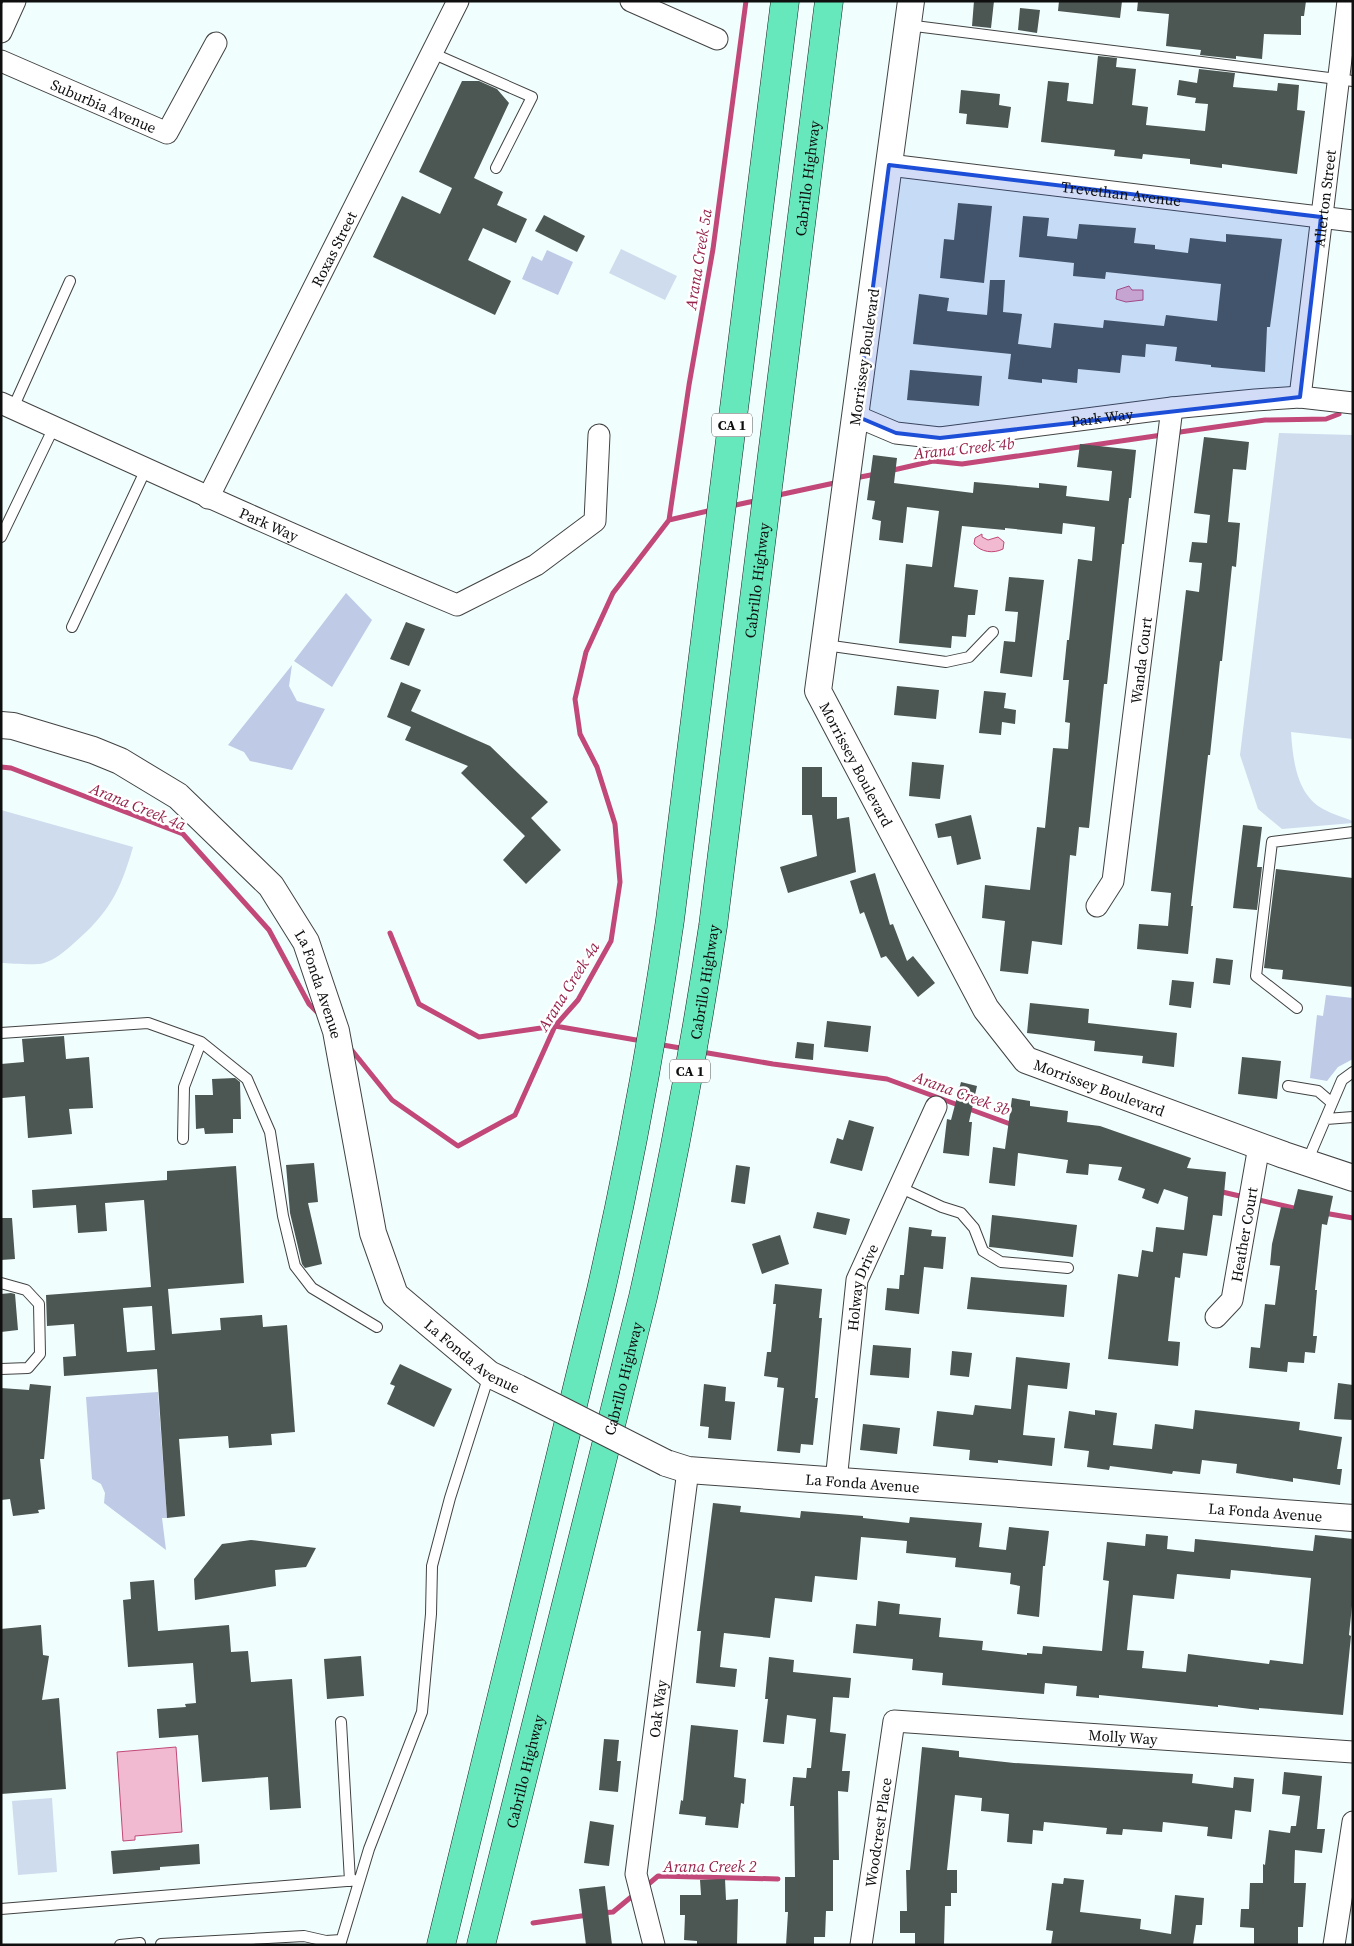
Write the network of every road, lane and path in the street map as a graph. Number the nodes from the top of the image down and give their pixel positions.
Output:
1 (15, 1) edge
2 (458, 1) edge
3 (631, 1) edge
4 (785, 1) edge
5 (829, 1) edge
6 (840, 1) edge
7 (1348, 1) edge
8 (909, 13) edge
9 (1, 32) edge
10 (717, 39) dead end
11 (216, 43) dead end
12 (432, 53) junction
13 (1, 61) edge
14 (1345, 80) edge
15 (889, 165) junction
16 (496, 168) dead end
17 (806, 181) junction
18 (1321, 217) junction
19 (1353, 221) edge
20 (70, 281) dead end
21 (1300, 397) junction
22 (1353, 403) edge
23 (7, 406) edge
24 (1172, 408) junction
25 (856, 416) junction
26 (54, 427) junction
27 (599, 435) dead end
28 (146, 469) junction
29 (208, 498) junction
30 (1, 537) edge
31 (72, 627) dead end
32 (992, 632) dead end
33 (825, 644) junction
34 (1, 725) edge
35 (1353, 832) edge
36 (1097, 906) dead end
37 (1296, 1008) dead end
38 (1, 1033) edge
39 (201, 1042) junction
40 (1353, 1072) edge
41 (1288, 1086) dead end
42 (1332, 1102) junction
43 (936, 1107) dead end
44 (1353, 1117) edge
45 (1326, 1119) junction
46 (183, 1139) dead end
47 (1259, 1146) junction
48 (1307, 1162) junction
49 (1353, 1178) edge
50 (899, 1187) junction
51 (1068, 1268) dead end
52 (1, 1283) edge
53 (1216, 1316) dead end
54 (377, 1328) dead end
55 (1, 1369) edge
56 (489, 1374) junction
57 (677, 1467) junction
58 (836, 1481) junction
59 (1353, 1518) edge
60 (894, 1721) joint
61 (341, 1722) dead end
62 (1353, 1752) edge
63 (1353, 1822) edge
64 (355, 1881) junction
65 (1, 1909) edge
66 (340, 1942) edge
67 (140, 1943) dead end
68 (161, 1944) edge
69 (120, 1945) edge
70 (441, 1945) edge
71 (481, 1945) edge
72 (654, 1945) edge
73 (861, 1945) edge
74 (1334, 1945) edge

1 - 9 street
2 - 12 street, Roxas Street
3 - 10 street
4 - 70 highway, CA 1
5 - 17 highway, Cabrillo Highway / CA 1
6 - 17 highway
7 - 14 street, Allerton Street
8 - 14 lane
8 - 15 street, Morrissey Boulevard
11 - 13 street, Suburbia Avenue
12 - 16 lane
12 - 29 street, Roxas Street
14 - 18 street, Allerton Street
15 - 18 street, Trevethan Avenue
15 - 25 street, Morrissey Boulevard
17 - 71 highway, Cabrillo Highway / CA 1
18 - 19 street, Trevethan Avenue
18 - 21 street, Allerton Street
20 - 23 lane
21 - 22 street, Park Way
21 - 24 street, Park Way
23 - 26 street, Park Way
24 - 25 street, Park Way
24 - 36 street, Wanda Court
25 - 33 street, Morrissey Boulevard
26 - 28 street, Park Way
26 - 30 lane
27 - 29 street, Park Way
28 - 29 street, Park Way
28 - 31 lane
32 - 33 lane
33 - 47 street, Morrissey Boulevard
34 - 56 street, La Fonda Avenue
35 - 37 lane
38 - 39 lane
39 - 46 lane
39 - 54 lane
40 - 42 lane
41 - 42 lane
42 - 45 lane
43 - 50 street, Holway Drive
44 - 45 lane
45 - 48 lane
47 - 48 street, Morrissey Boulevard
47 - 53 street, Heather Court
48 - 49 street, Morrissey Boulevard
50 - 51 lane
50 - 58 street, Holway Drive
52 - 55 lane
56 - 57 street, La Fonda Avenue, bridge
56 - 64 lane
57 - 58 street, La Fonda Avenue
57 - 72 street, Oak Way
58 - 59 street, La Fonda Avenue
60 - 62 street, Molly Way
60 - 73 street, Woodcrest Place
61 - 64 lane
63 - 74 street
64 - 65 lane
64 - 66 lane
66 - 68 lane
67 - 69 lane

